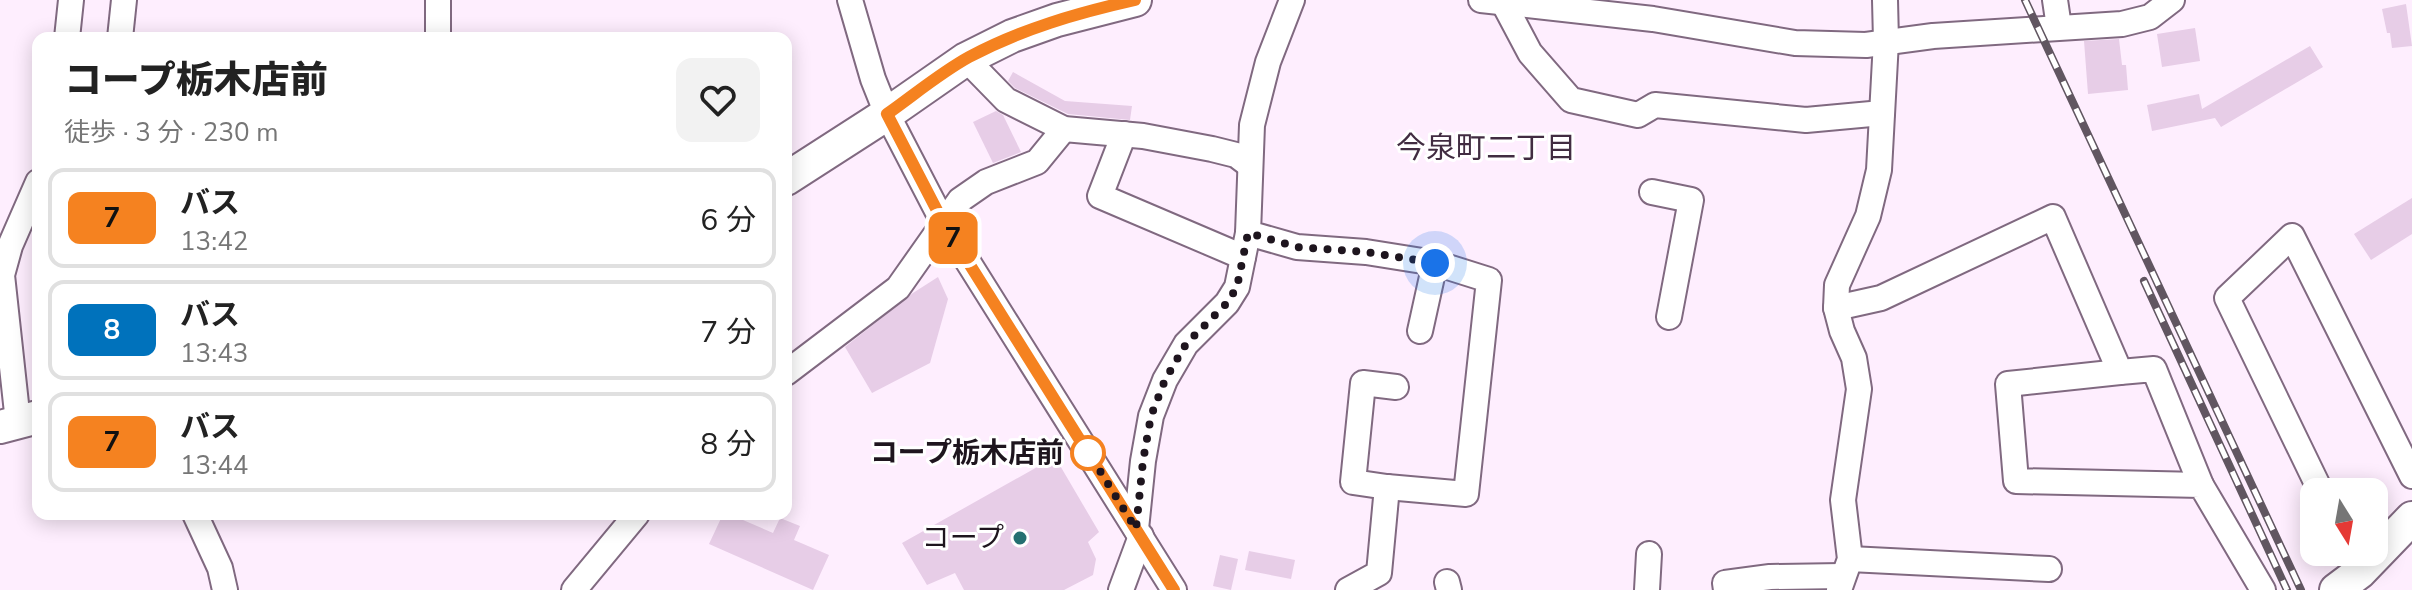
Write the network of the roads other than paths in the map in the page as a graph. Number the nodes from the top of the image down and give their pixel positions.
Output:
1 (71, 0) edge
2 (124, 0) edge
3 (438, 0) edge
4 (850, 0) edge
5 (1135, 0) edge
6 (1292, 0) edge
7 (1885, 0) edge
8 (2055, 0) edge
9 (2172, 0) edge
10 (1492, 2) edge
11 (2059, 27) junction
12 (68, 32) edge
13 (121, 32) edge
14 (438, 32) edge
15 (1886, 41) junction
16 (966, 59) junction
17 (1882, 113) junction
18 (887, 114) junction
19 (1064, 129) junction
20 (1124, 134) junction
21 (1248, 164) junction
22 (792, 175) edge
23 (1652, 192) dead end
24 (32, 196) edge
25 (943, 222) junction
26 (1248, 233) junction
27 (1243, 257) junction
28 (1435, 263) junction
29 (1836, 308) junction
30 (1669, 317) dead end
31 (1420, 331) dead end
32 (792, 368) edge
33 (2120, 372) junction
34 (1396, 387) dead end
35 (19, 422) edge
36 (2412, 476) edge
37 (2314, 478) edge
38 (2201, 485) junction
39 (1387, 487) junction
40 (2412, 518) edge
41 (198, 520) edge
42 (632, 520) edge
43 (1138, 532) junction
44 (1649, 554) dead end
45 (2049, 569) dead end
46 (2348, 571) edge
47 (1844, 575) edge
48 (225, 590) edge
49 (574, 590) edge
50 (1121, 590) edge
51 (1174, 590) edge
52 (1348, 590) edge
53 (1647, 590) edge
54 (1726, 590) edge
55 (2263, 590) edge

1 - 12 street
2 - 13 street
3 - 14 street
4 - 18 street
5 - 16 main road
6 - 21 street
7 - 15 street
8 - 11 street
9 - 11 street
10 - 15 street
10 - 17 street
11 - 15 street
15 - 17 street
16 - 18 main road
16 - 19 street
17 - 29 street
18 - 22 main road
18 - 25 street
19 - 20 street
19 - 25 street
20 - 21 street
20 - 27 street
21 - 26 street
23 - 30 street
24 - 35 street
25 - 32 street
25 - 43 street
26 - 27 street
26 - 28 street
27 - 43 street
28 - 31 street
28 - 39 street
29 - 33 street
29 - 47 street
33 - 38 street
33 - 38 street
34 - 39 street
36 - 37 street
38 - 55 street
39 - 52 street
40 - 46 main road
41 - 48 street
42 - 49 street
43 - 50 street
43 - 51 street
44 - 53 street
45 - 47 street
47 - 54 street

